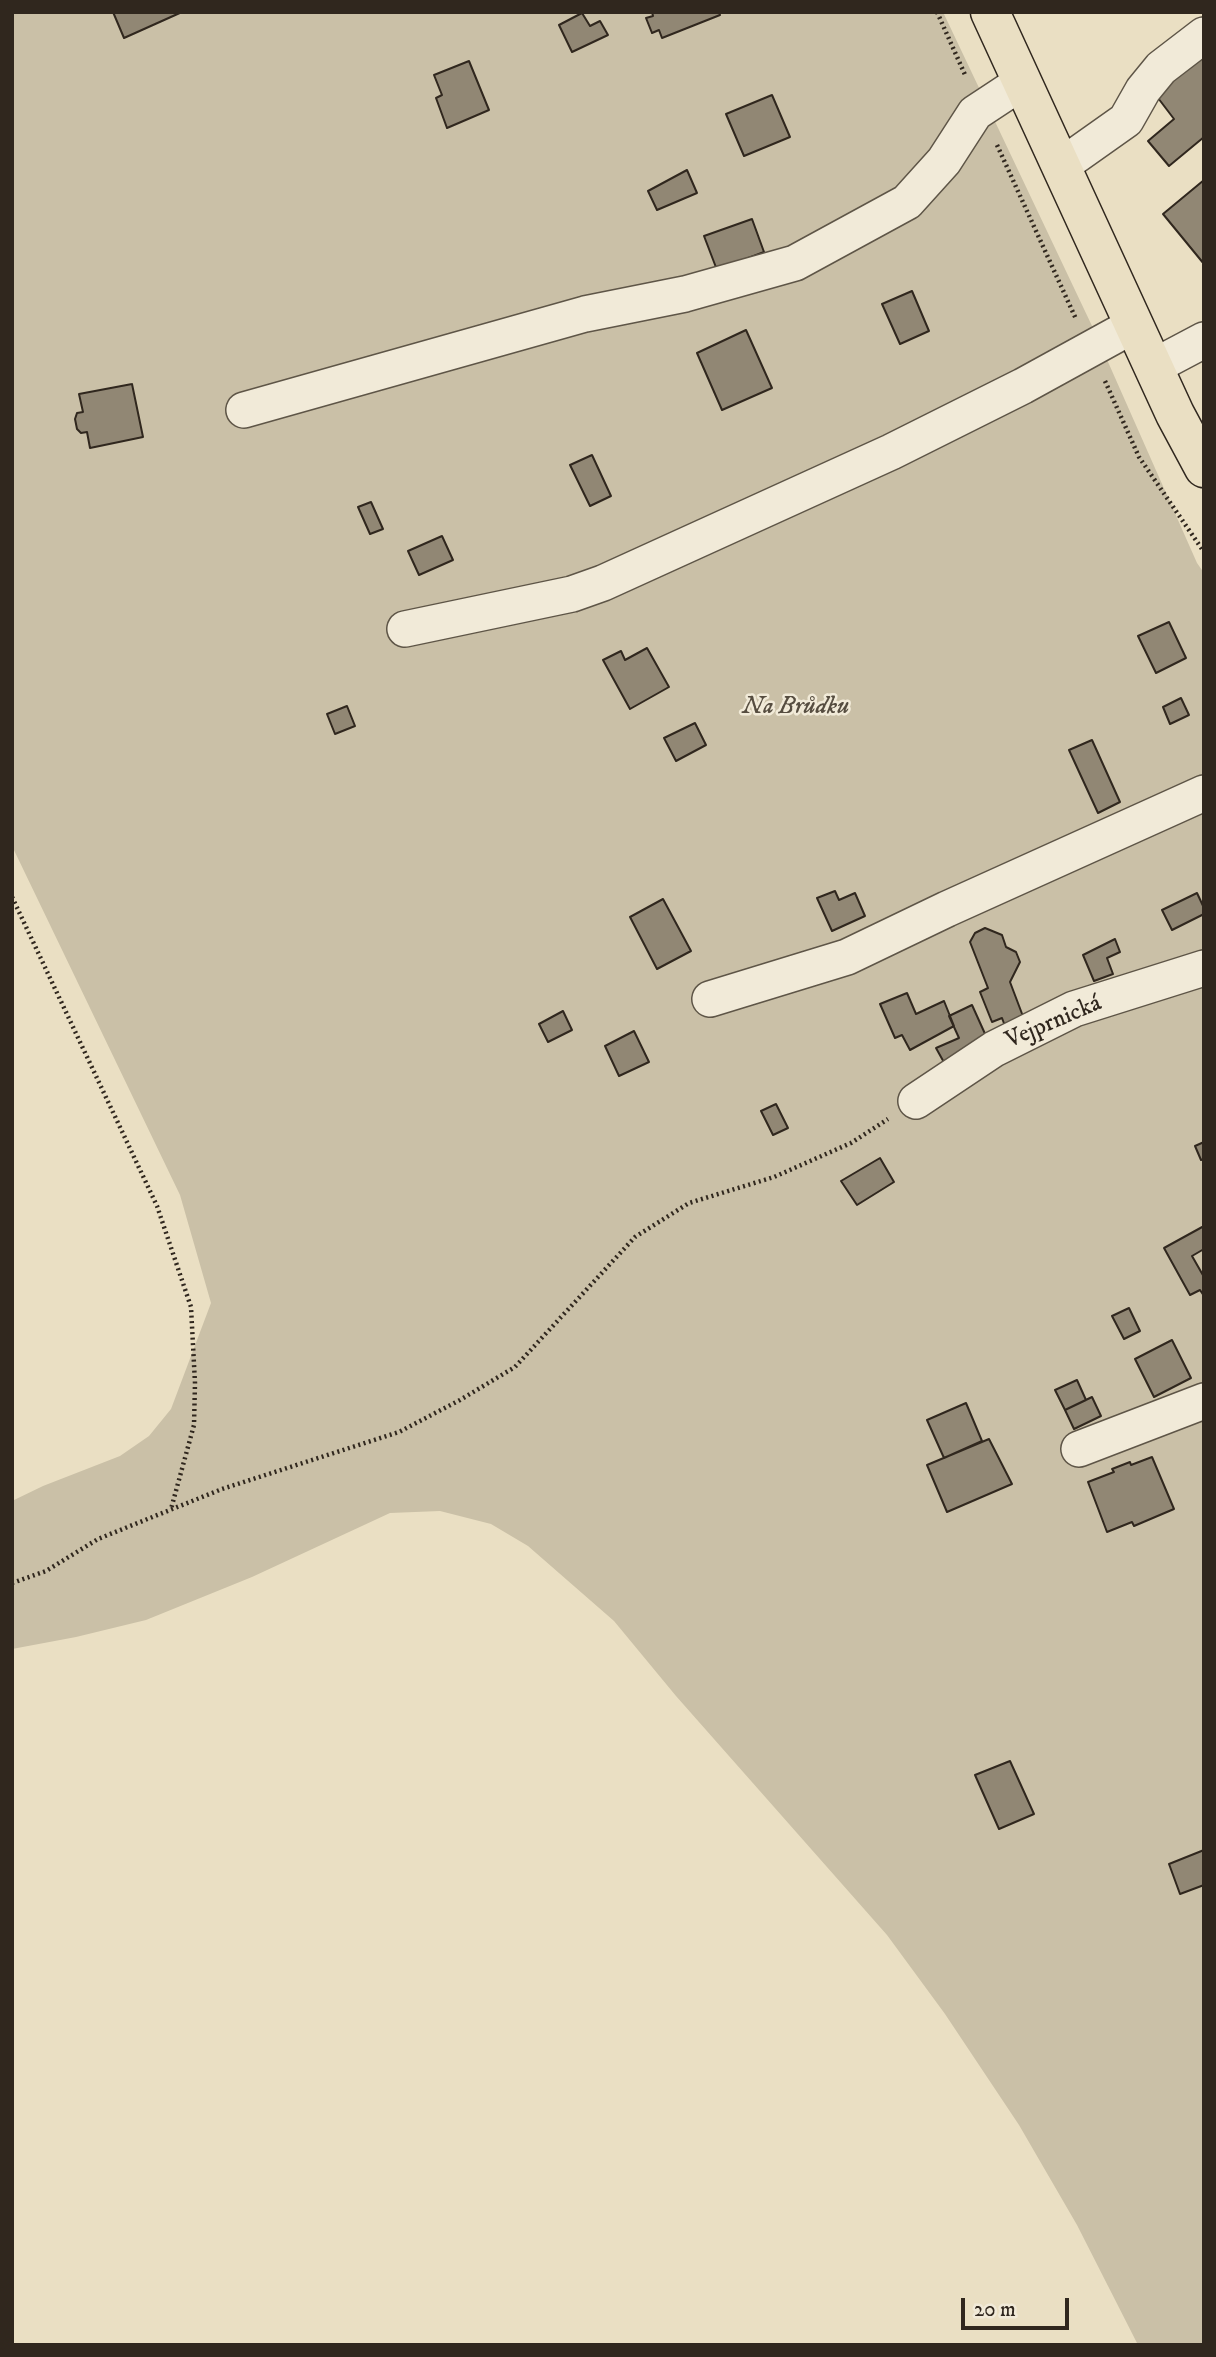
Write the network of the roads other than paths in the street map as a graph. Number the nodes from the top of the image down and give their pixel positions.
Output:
1 (990, 12) edge
2 (1204, 35) edge
3 (1022, 82) junction
4 (1061, 166) junction
5 (1133, 326) junction
6 (1204, 340) edge
7 (1153, 367) junction
8 (244, 410) dead end
9 (1204, 468) edge
10 (405, 629) dead end
11 (1204, 793) edge
12 (1204, 968) edge
13 (710, 999) dead end
14 (916, 1101) road end
15 (1204, 1401) edge
16 (1079, 1449) dead end

1 - 3 main road
2 - 4 street
3 - 4 main road
3 - 8 street
4 - 5 main road
5 - 7 main road
5 - 10 street
6 - 7 street
7 - 9 main road
11 - 13 street
12 - 14 street, Vejprnická
15 - 16 street

